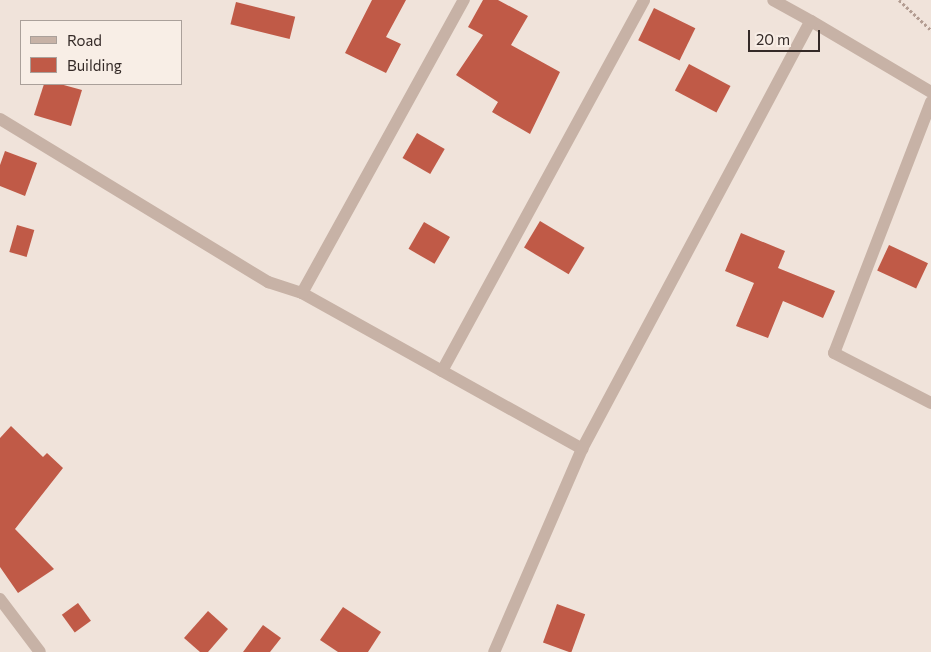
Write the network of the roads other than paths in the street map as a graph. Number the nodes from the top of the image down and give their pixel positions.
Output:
1 (464, 0) edge
2 (644, 0) edge
3 (773, 0) edge
4 (811, 21) junction
5 (931, 92) edge
6 (931, 102) edge
7 (0, 119) edge
8 (302, 293) junction
9 (442, 371) junction
10 (931, 403) edge
11 (582, 449) junction
12 (0, 599) edge
13 (40, 652) edge
14 (494, 652) edge

1 - 8 street
2 - 9 street
3 - 4 street
4 - 5 street
4 - 11 street
6 - 10 street
7 - 8 street
8 - 9 street
9 - 11 street
11 - 14 street
12 - 13 street

